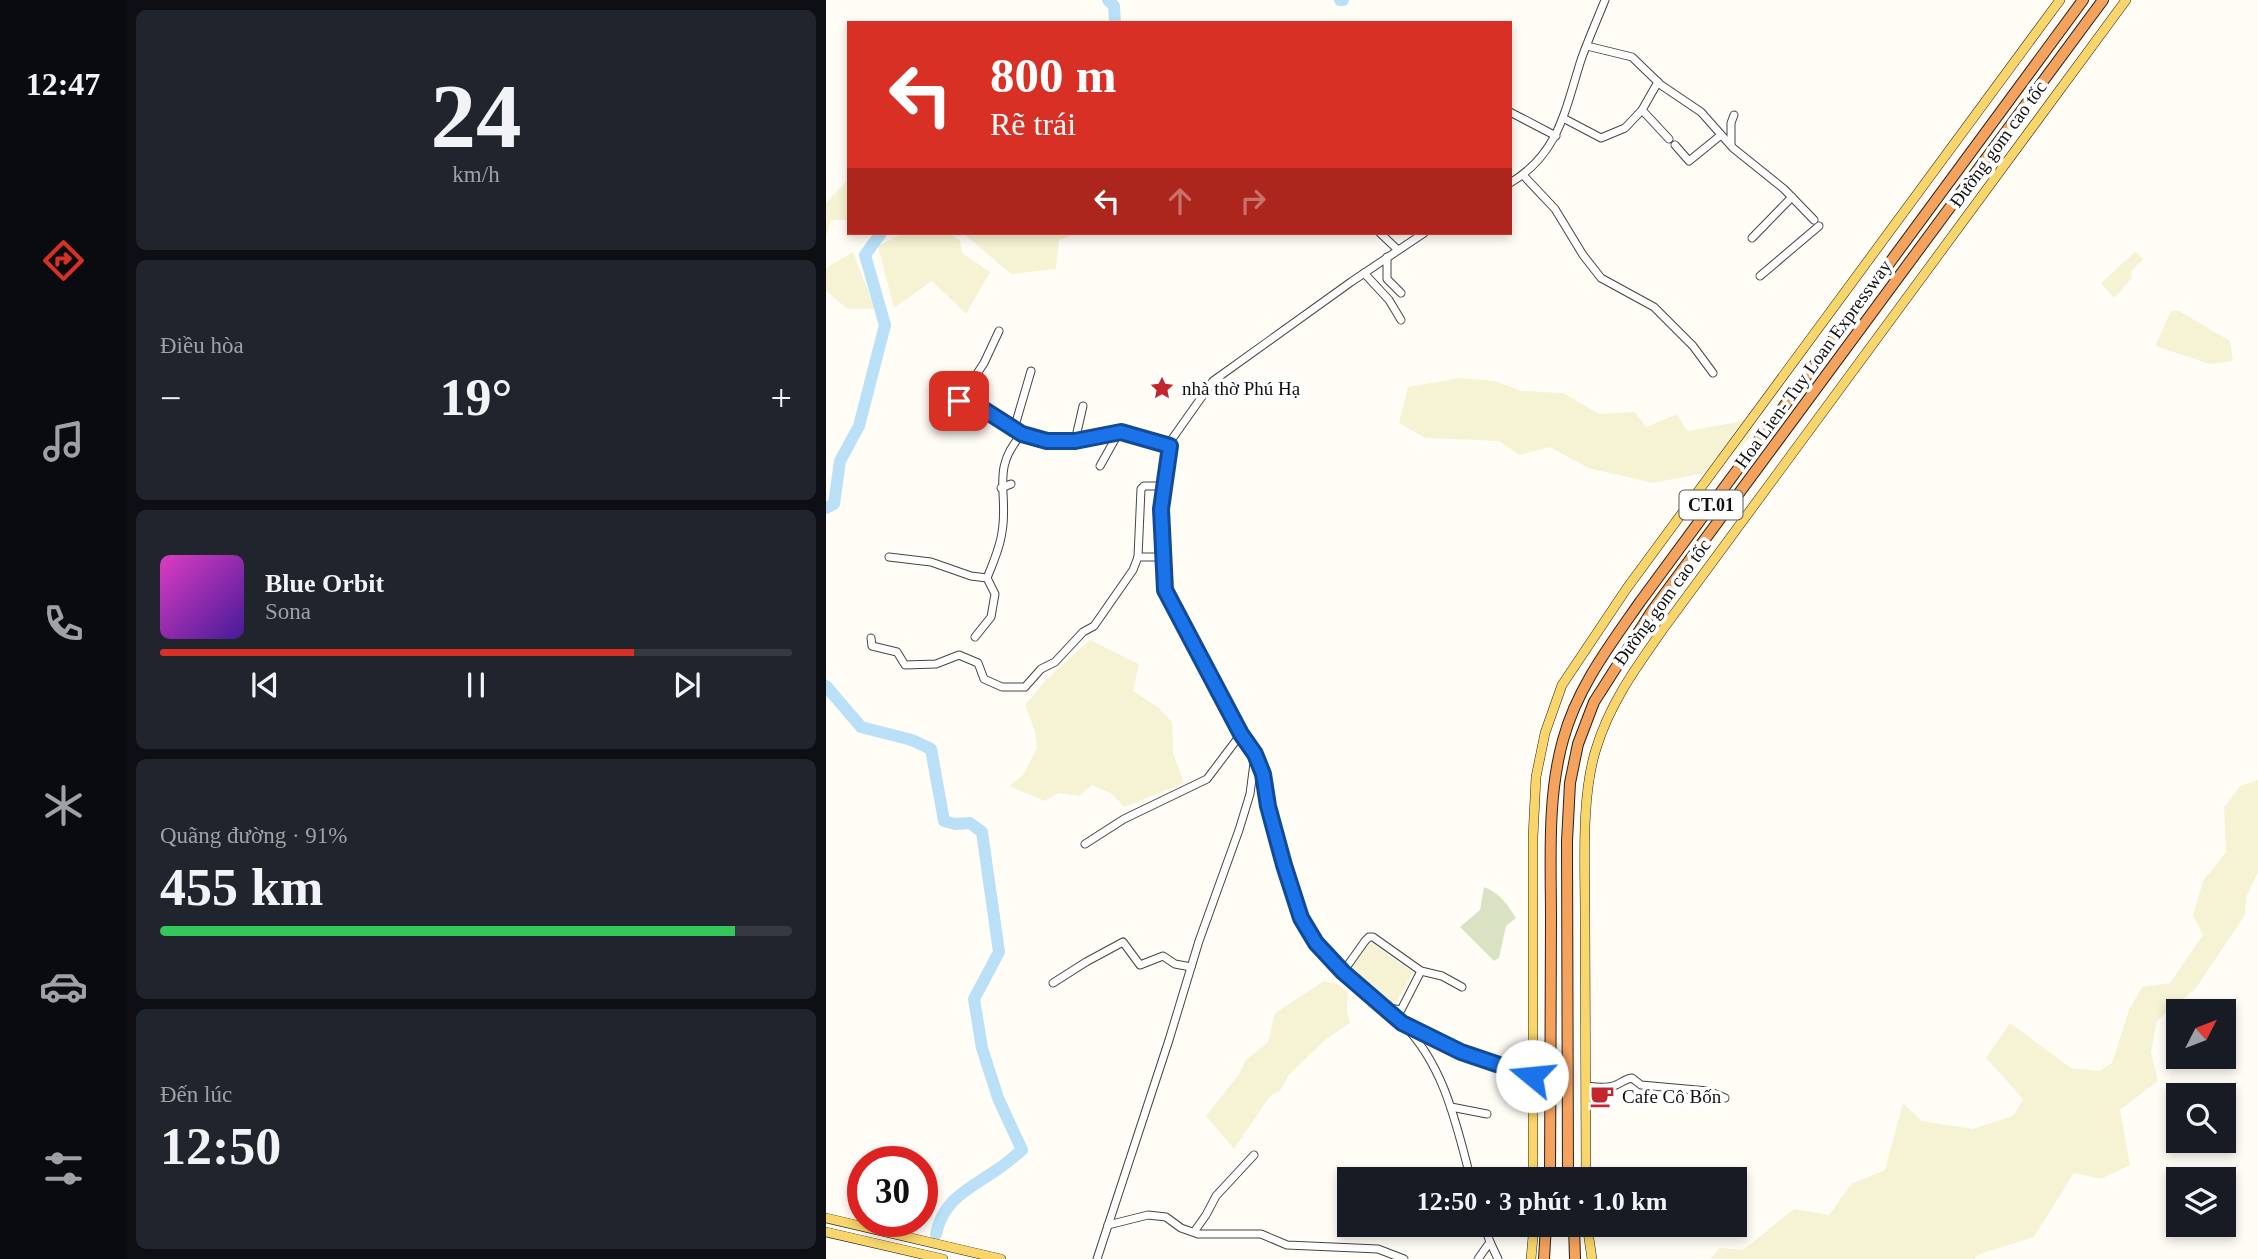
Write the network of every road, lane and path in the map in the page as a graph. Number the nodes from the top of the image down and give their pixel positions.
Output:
1 (1605, 0) edge
2 (2060, 0) edge
3 (2083, 0) edge
4 (2103, 0) edge
5 (2126, 0) edge
6 (1587, 46) junction
7 (1658, 82) junction
8 (1642, 110) junction
9 (1512, 113) edge
10 (1734, 115) dead end
11 (1563, 118) junction
12 (1721, 135) junction
13 (1556, 136) junction
14 (1731, 145) junction
15 (1523, 175) junction
16 (1512, 182) edge
17 (1792, 197) junction
18 (1382, 235) edge
19 (1421, 235) edge
20 (1752, 238) dead end
21 (1398, 250) junction
22 (1387, 257) junction
23 (1364, 273) junction
24 (1760, 276) dead end
25 (1401, 293) dead end
26 (1401, 320) dead end
27 (999, 331) dead end
28 (1031, 371) dead end
29 (1713, 373) dead end
30 (1083, 406) dead end
31 (1014, 429) junction
32 (1119, 432) junction
33 (1022, 434) junction
34 (1075, 441) junction
35 (1170, 446) junction
36 (1100, 466) dead end
37 (1012, 484) dead end
38 (1164, 486) junction
39 (1001, 488) junction
40 (889, 557) dead end
41 (1138, 557) junction
42 (1164, 557) junction
43 (987, 579) junction
44 (975, 637) dead end
45 (871, 638) dead end
46 (1241, 734) junction
47 (1255, 754) junction
48 (1267, 793) junction
49 (1250, 794) junction
50 (1085, 844) dead end
51 (1191, 967) junction
52 (1421, 971) junction
53 (1343, 972) junction
54 (1053, 983) dead end
55 (1462, 987) dead end
56 (1381, 1005) junction
57 (1402, 1023) junction
58 (1532, 1076) junction
59 (1586, 1086) junction
60 (1725, 1098) dead end
61 (1451, 1107) junction
62 (1487, 1114) dead end
63 (1254, 1155) dead end
64 (1467, 1167) edge
65 (1533, 1167) edge
66 (1549, 1167) edge
67 (1570, 1167) edge
68 (1586, 1167) edge
69 (826, 1218) edge
70 (1108, 1225) junction
71 (826, 1232) edge
72 (1194, 1232) junction
73 (1488, 1237) edge
74 (1533, 1237) edge
75 (1548, 1237) edge
76 (1569, 1237) edge
77 (1575, 1237) edge
78 (1589, 1237) edge
79 (1489, 1242) junction
80 (943, 1259) edge
81 (1001, 1259) edge
82 (1097, 1259) edge
83 (1404, 1259) edge
84 (1478, 1259) edge
85 (1499, 1259) edge
86 (1531, 1259) edge
87 (1547, 1259) edge
88 (1569, 1259) edge
89 (1576, 1259) edge
90 (1592, 1259) edge

1 - 6 street
2 - 58 main road, Đường gom cao tốc
3 - 66 highway, Hoa Lien- Tuy Loan Expressway / CT.01
4 - 67 highway, Hoa Lien- Tuy Loan Expressway / CT.01
5 - 59 main road, Đường gom cao tốc
6 - 7 street
6 - 11 street
7 - 8 street
7 - 12 street
8 - 11 street
8 - 12 street
9 - 13 street
10 - 14 street
11 - 13 street
12 - 14 street
13 - 15 street
14 - 17 street
15 - 16 street
15 - 29 street
17 - 20 street
17 - 24 street
18 - 21 street
19 - 21 street
21 - 22 street
22 - 23 street
22 - 25 street
23 - 26 street
23 - 35 street
27 - 31 street
28 - 31 street
30 - 34 street
31 - 33 street
32 - 34 street
32 - 35 street
32 - 36 street
33 - 34 street
33 - 39 street
35 - 38 street
37 - 39 street
38 - 41 street
38 - 42 street
39 - 43 street
40 - 43 street
41 - 42 street
41 - 45 street
42 - 46 street
43 - 44 street
46 - 47 street
46 - 50 street
47 - 48 street
47 - 49 street
48 - 49 street
48 - 53 street
49 - 51 street
51 - 54 street
51 - 70 street
52 - 53 street
52 - 55 street
52 - 56 street
53 - 56 street
56 - 57 street
57 - 58 street
57 - 61 street
58 - 65 main road, Đường gom cao tốc
59 - 60 street
59 - 68 main road, Đường gom cao tốc
61 - 62 street
61 - 64 street
63 - 72 street
69 - 81 main road
70 - 72 street
70 - 82 street
71 - 80 main road
72 - 83 street
73 - 79 street
74 - 86 main road
75 - 87 highway
76 - 88 highway
77 - 89 highway
78 - 90 main road
79 - 84 street
79 - 85 street

